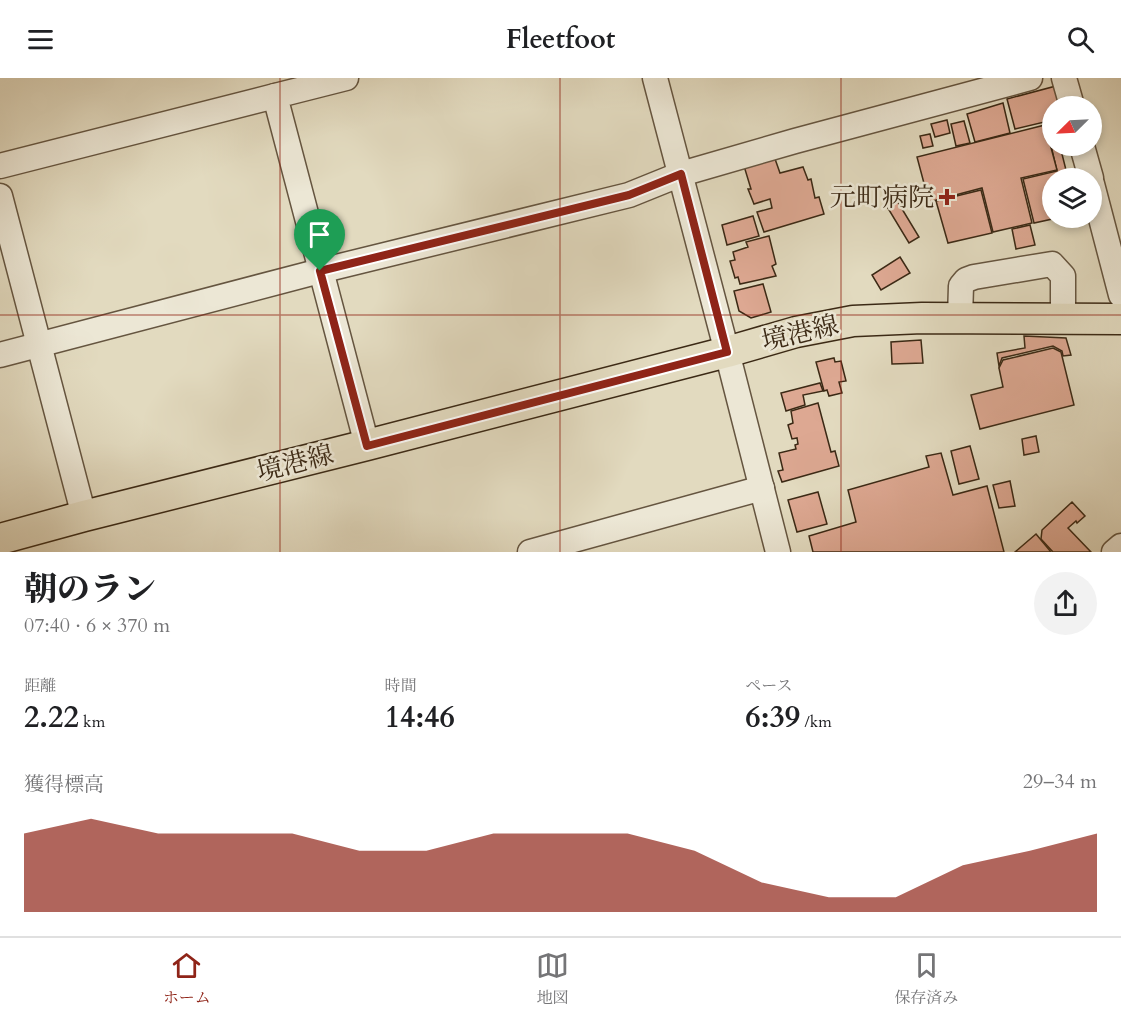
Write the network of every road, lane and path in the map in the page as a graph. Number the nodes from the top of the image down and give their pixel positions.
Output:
1 (346, 78) edge
2 (655, 78) edge
3 (1030, 78) edge
4 (1064, 78) edge
5 (275, 96) junction
6 (1069, 96) edge
7 (0, 166) edge
8 (681, 174) junction
9 (0, 196) edge
10 (1102, 222) edge
11 (320, 271) junction
12 (1121, 295) edge
13 (960, 318) junction
14 (1063, 319) junction
15 (1121, 319) edge
16 (39, 345) junction
17 (727, 352) junction
18 (0, 355) edge
19 (367, 446) junction
20 (762, 488) junction
21 (84, 516) junction
22 (0, 539) edge
23 (1121, 546) edge
24 (530, 552) edge
25 (778, 552) edge
26 (1114, 552) edge

1 - 5 street
2 - 8 street
3 - 8 street
4 - 6 street
5 - 7 street
5 - 11 street
8 - 11 street
8 - 17 street
9 - 16 street
10 - 12 street
11 - 16 street
11 - 19 street
13 - 14 main road, 境港線
13 - 14 street
13 - 17 main road, 境港線
14 - 15 main road, 境港線
16 - 18 street
16 - 21 street
17 - 19 main road, 境港線
17 - 20 street
19 - 21 main road, 境港線
20 - 24 street
20 - 25 street
21 - 22 main road, 境港線
23 - 26 street

